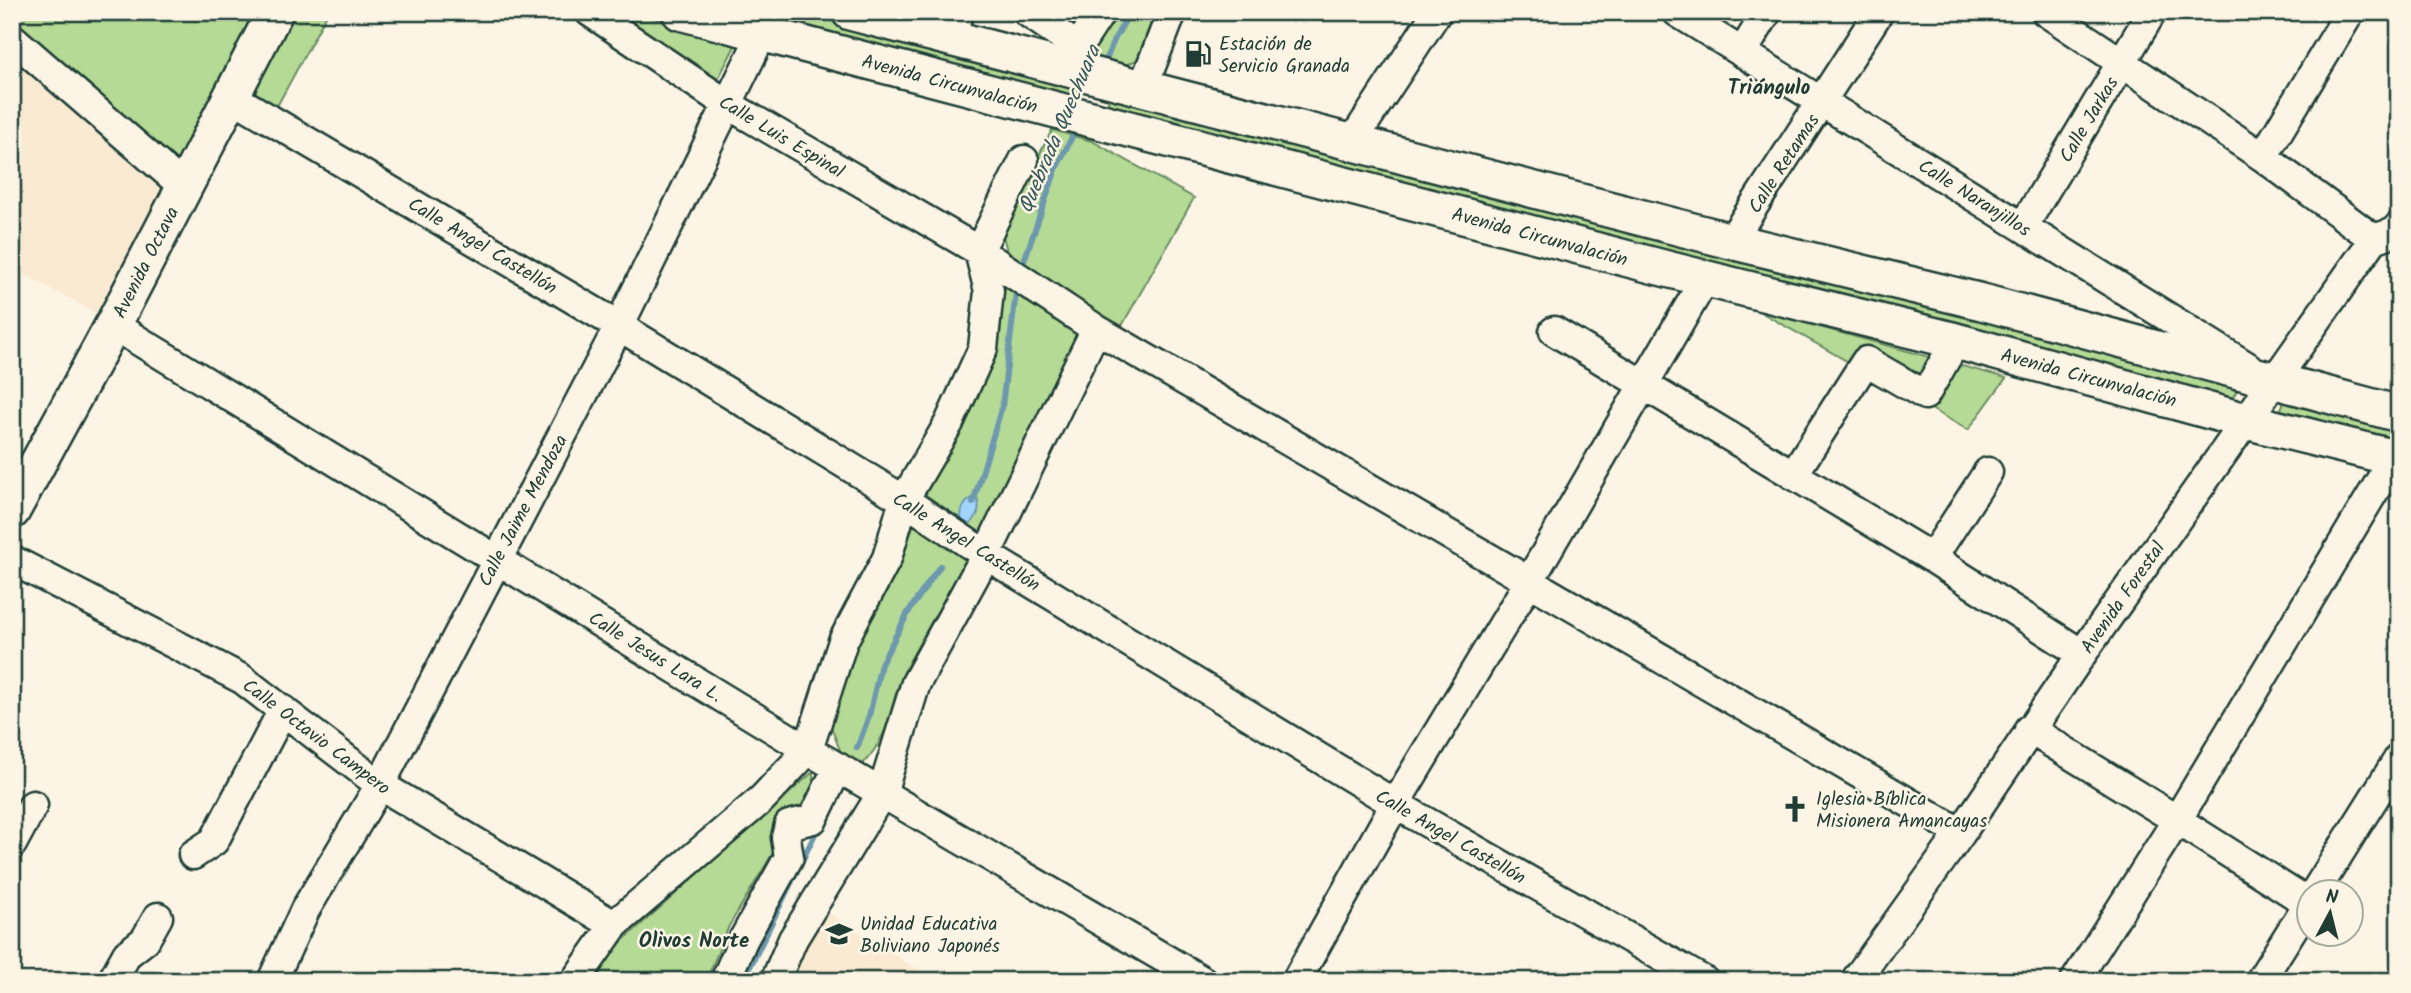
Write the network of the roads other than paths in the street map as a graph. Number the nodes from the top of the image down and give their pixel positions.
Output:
1 (275, 12) edge
2 (590, 12) edge
3 (681, 12) edge
4 (850, 12) edge
5 (1027, 12) edge
6 (1101, 12) edge
7 (1172, 12) edge
8 (1437, 12) edge
9 (1676, 12) edge
10 (1767, 12) edge
11 (1879, 12) edge
12 (2046, 12) edge
13 (2152, 12) edge
14 (2350, 12) edge
15 (954, 25) edge
16 (762, 34) junction
17 (12, 38) edge
18 (1742, 53) junction
19 (2122, 62) junction
20 (1098, 71) junction
21 (232, 97) junction
22 (1822, 103) junction
23 (727, 104) junction
24 (1352, 142) junction
25 (2263, 157) junction
26 (1024, 160) dead end
27 (183, 186) junction
28 (2399, 226) edge
29 (2023, 227) junction
30 (2374, 239) junction
31 (1731, 241) junction
32 (979, 251) junction
33 (1705, 279) junction
34 (113, 325) junction
35 (619, 326) junction
36 (1096, 329) junction
37 (1554, 331) dead end
38 (1956, 341) junction
39 (2274, 382) junction
40 (1644, 385) junction
41 (2399, 414) edge
42 (2246, 421) junction
43 (2396, 459) edge
44 (1988, 472) dead end
45 (1793, 475) junction
46 (904, 500) junction
47 (12, 511) edge
48 (986, 555) junction
49 (497, 557) junction
50 (1932, 558) junction
51 (12, 560) edge
52 (1530, 580) junction
53 (2081, 654) junction
54 (284, 710) junction
55 (2029, 729) junction
56 (808, 750) junction
57 (2399, 758) edge
58 (838, 767) junction
59 (380, 785) junction
60 (882, 793) junction
61 (1395, 804) junction
62 (33, 805) dead end
63 (2177, 820) junction
64 (1961, 833) junction
65 (12, 844) edge
66 (193, 855) dead end
67 (2324, 878) edge
68 (2296, 890) edge
69 (158, 917) dead end
70 (2296, 923) edge
71 (614, 925) junction
72 (112, 981) edge
73 (272, 981) edge
74 (575, 981) edge
75 (725, 981) edge
76 (775, 981) edge
77 (1202, 981) edge
78 (1296, 981) edge
79 (1704, 981) edge
80 (1855, 981) edge
81 (2075, 981) edge
82 (2260, 981) edge

1 - 21 main road, Avenida Octava
2 - 23 street, Calle Luis Espinal
3 - 16 main road, Avenida Circunvalación
4 - 15 main road
5 - 20 street
6 - 20 street
7 - 20 street
8 - 24 street
9 - 18 street, Calle Naranjillos
10 - 18 street
11 - 22 street, Calle Retamas
12 - 19 street
13 - 19 street, Calle Jarkas
14 - 25 street
15 - 20 main road
16 - 23 street, Calle Jaime Mendoza
16 - 33 main road, Avenida Circunvalación
17 - 27 street
18 - 22 street, Calle Naranjillos
19 - 25 street
19 - 29 street, Calle Jarkas
20 - 24 main road
21 - 27 main road, Avenida Octava
21 - 35 street, Calle Angel Castellón
22 - 29 street, Calle Naranjillos
22 - 31 street, Calle Retamas
23 - 32 street, Calle Luis Espinal
23 - 35 street, Calle Jaime Mendoza
24 - 31 main road
25 - 30 street
26 - 32 street
27 - 34 main road, Avenida Octava
28 - 30 street, Avenida Forestal
29 - 39 street, Calle Naranjillos
30 - 39 street, Avenida Forestal
31 - 39 main road
32 - 36 street, Calle Luis Espinal
32 - 46 street
33 - 38 main road, Avenida Circunvalación
33 - 40 street
34 - 47 main road, Avenida Octava
34 - 49 street, Calle Jesus Lara L.
35 - 46 street, Calle Angel Castellón
35 - 49 street, Calle Jaime Mendoza
36 - 48 street
36 - 52 street, Calle Luis Espinal
37 - 40 street
38 - 42 main road, Avenida Circunvalación
38 - 45 street
39 - 41 main road
39 - 42 street, Avenida Forestal
40 - 45 street
40 - 52 street
42 - 43 main road, Avenida Circunvalación
42 - 53 street, Avenida Forestal
43 - 63 street
44 - 50 street
45 - 50 street
46 - 48 street, Calle Angel Castellón
46 - 56 street
48 - 60 street
48 - 61 street, Calle Angel Castellón
49 - 56 street, Calle Jesus Lara L.
49 - 59 street, Calle Jaime Mendoza
50 - 53 street
51 - 54 street, Calle Octavio Campero
52 - 61 street
52 - 64 street, Calle Luis Espinal
53 - 55 street, Avenida Forestal
54 - 59 street, Calle Octavio Campero
54 - 66 street
55 - 63 street
55 - 64 street, Avenida Forestal
56 - 58 street, Calle Jesus Lara L.
56 - 71 street
57 - 67 street
58 - 60 street, Calle Jesus Lara L.
58 - 75 street
59 - 71 street, Calle Octavio Campero
59 - 73 street, Calle Jaime Mendoza
60 - 76 street
60 - 77 street, Calle Jesus Lara L.
61 - 78 street
61 - 79 street, Calle Angel Castellón
62 - 65 street
63 - 68 street
63 - 81 street
64 - 80 street, Avenida Forestal
69 - 72 street
70 - 82 street
71 - 74 street

